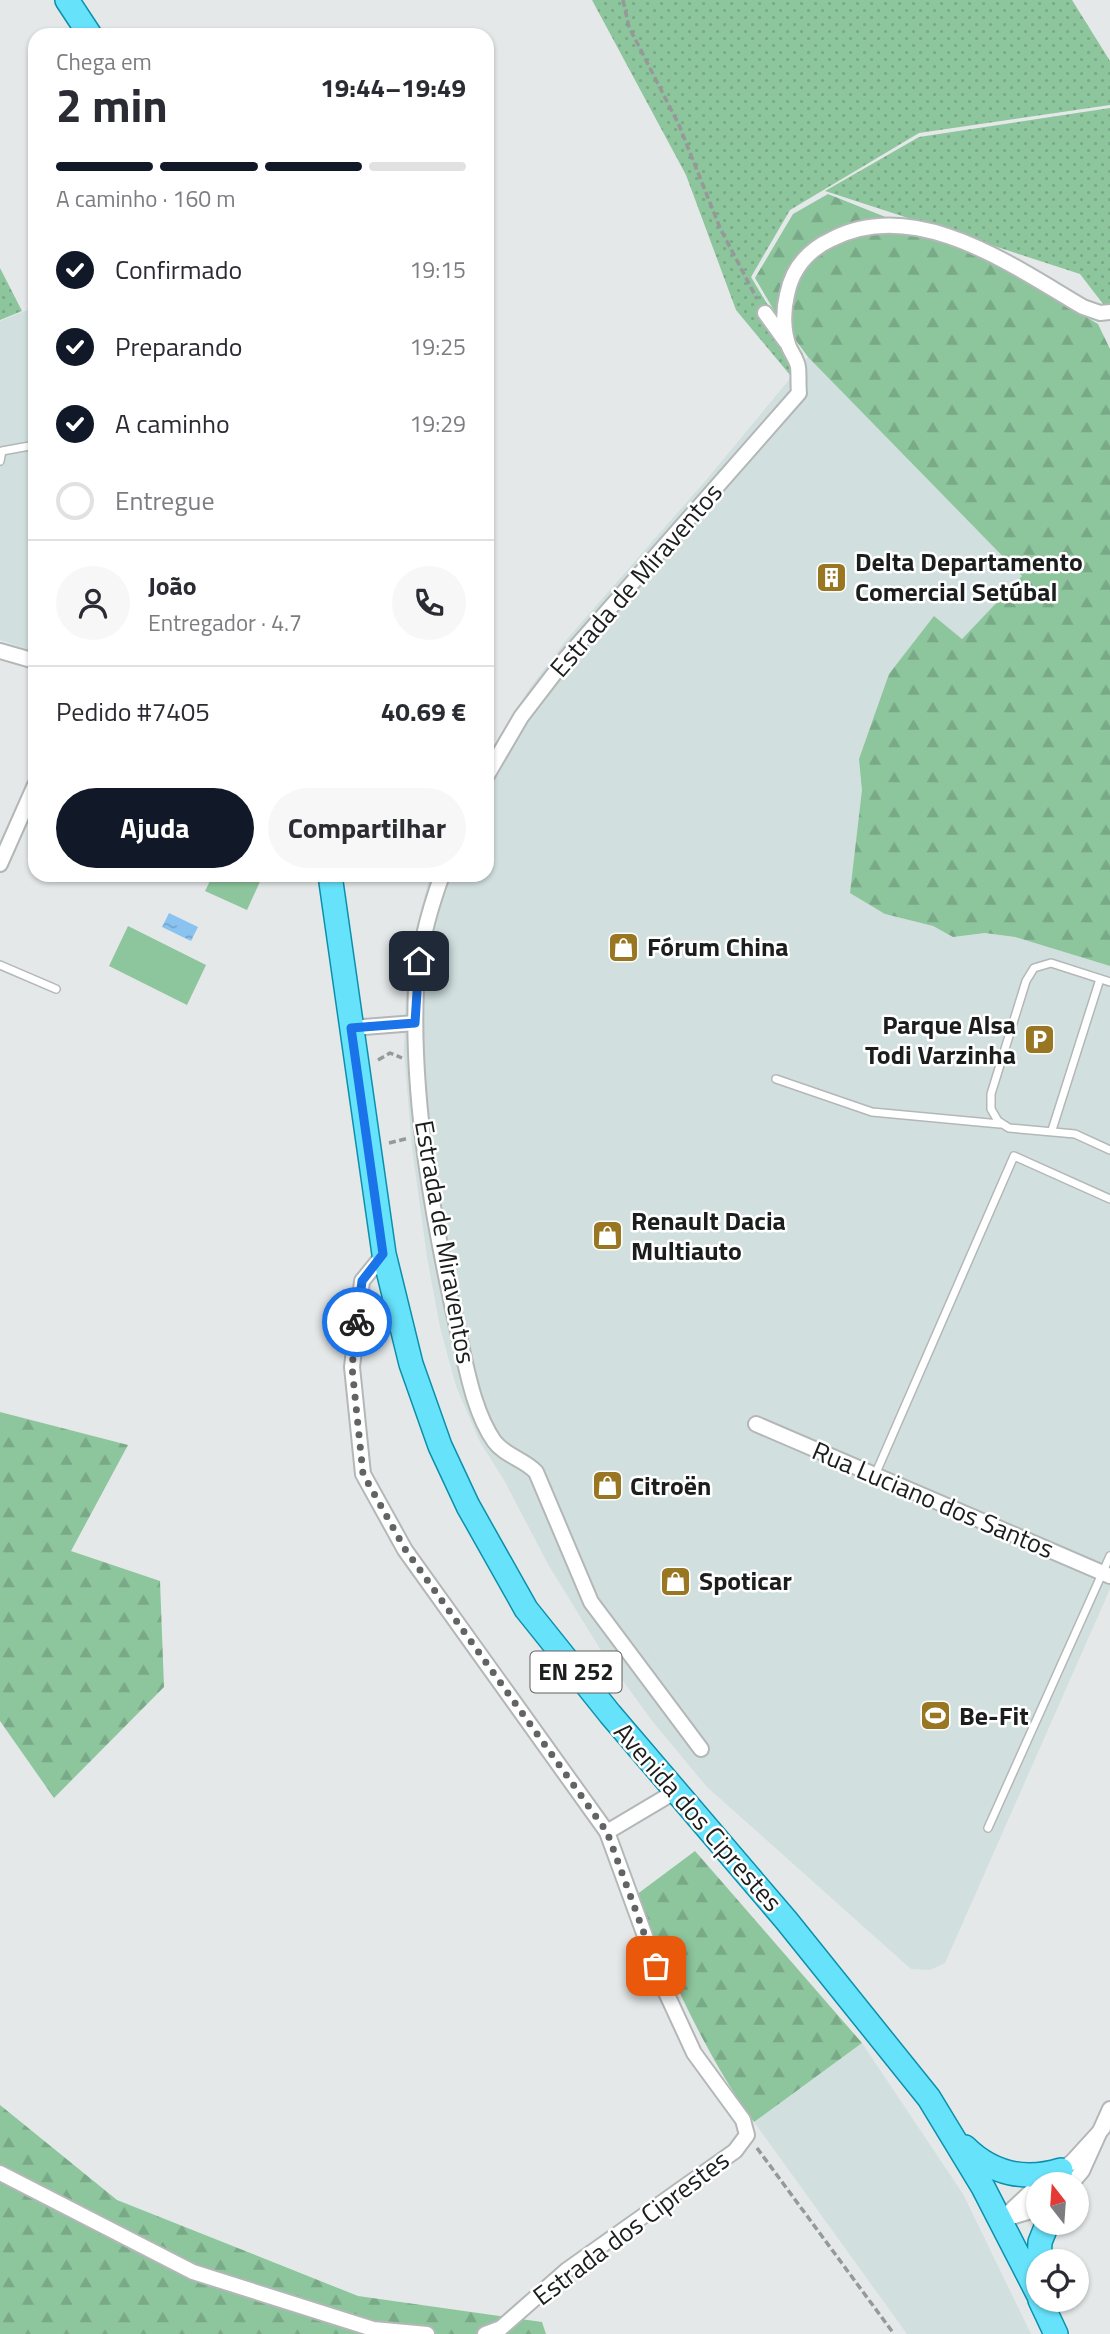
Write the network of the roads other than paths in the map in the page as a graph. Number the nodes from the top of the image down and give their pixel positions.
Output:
1 (67, 0) edge
2 (85, 28) edge
3 (1110, 312) edge
4 (765, 313) road end
5 (788, 346) junction
6 (28, 446) edge
7 (0, 461) edge
8 (0, 651) edge
9 (28, 659) edge
10 (494, 763) edge
11 (28, 801) edge
12 (0, 864) edge
13 (331, 882) edge
14 (440, 882) edge
15 (0, 965) edge
16 (1100, 979) junction
17 (1110, 982) edge
18 (56, 989) dead end
19 (415, 1023) junction
20 (351, 1028) junction
21 (776, 1080) dead end
22 (1002, 1125) junction
23 (1052, 1130) junction
24 (1110, 1150) edge
25 (1110, 1199) edge
26 (383, 1254) junction
27 (756, 1424) dead end
28 (875, 1475) junction
29 (1110, 1556) edge
30 (1106, 1574) edge
31 (701, 1749) dead end
32 (676, 1791) junction
33 (988, 1828) dead end
34 (607, 1832) junction
35 (1110, 2109) edge
36 (950, 2131) junction
37 (1068, 2172) edge
38 (0, 2173) edge
39 (1026, 2176) edge
40 (1026, 2197) edge
41 (1026, 2213) edge
42 (1001, 2220) junction
43 (1026, 2270) edge
44 (1046, 2312) edge
45 (1050, 2312) edge
46 (1054, 2330) edge
47 (427, 2334) edge
48 (485, 2334) edge

1 - 2 main road
3 - 5 street
4 - 5 street
5 - 10 street, Estrada de Miraventos
6 - 7 lane
8 - 9 street
11 - 12 street
13 - 20 main road, EN 252
14 - 19 street, Estrada de Miraventos
15 - 18 lane
16 - 17 lane
16 - 22 lane
16 - 23 lane
19 - 20 street
19 - 31 street, Estrada de Miraventos
20 - 26 main road, Avenida dos Ciprestes / EN 252
21 - 22 lane
22 - 23 lane
23 - 24 lane
25 - 28 lane
26 - 32 main road, Avenida dos Ciprestes / EN 252
26 - 34 street, Estrada dos Ciprestes
27 - 28 street, Rua Luciano dos Santos
28 - 30 street, Rua Luciano dos Santos
29 - 30 lane
30 - 33 lane
32 - 34 street
32 - 36 main road, Avenida dos Ciprestes / EN 252
34 - 48 street, Estrada dos Ciprestes
35 - 37 street
36 - 39 main road
36 - 42 main road, Avenida dos Ciprestes / EN 252
38 - 47 street
40 - 42 street
41 - 42 street
42 - 43 main road, Avenida dos Ciprestes / EN 252
44 - 46 main road
45 - 46 main road

